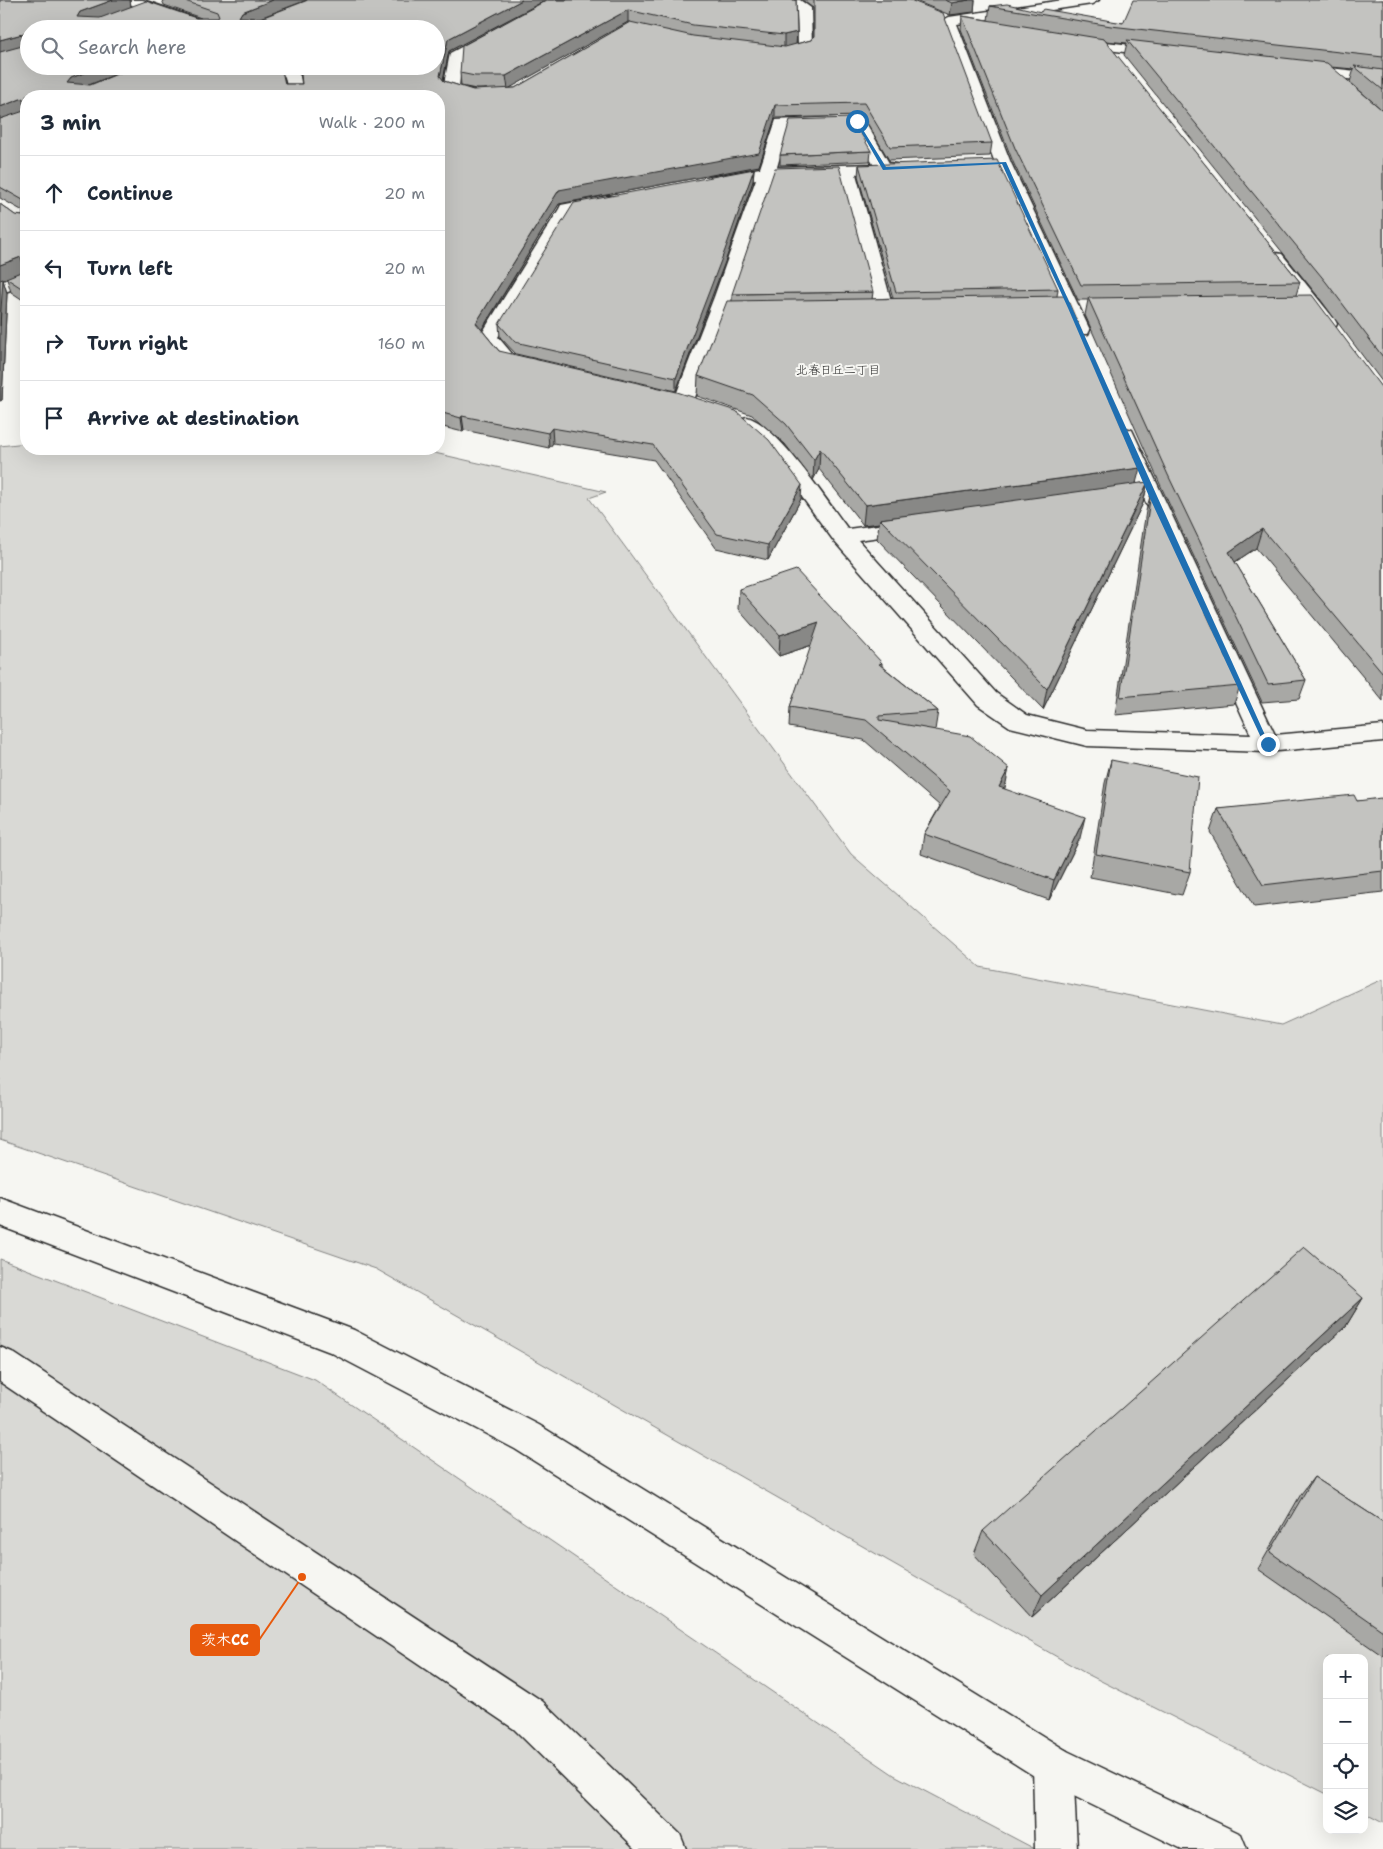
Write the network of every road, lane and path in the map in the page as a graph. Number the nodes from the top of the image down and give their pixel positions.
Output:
1 (130, 0) edge
2 (166, 0) edge
3 (560, 0) edge
4 (790, 0) edge
5 (1092, 0) edge
6 (150, 6) junction
7 (124, 16) edge
8 (944, 19) junction
9 (188, 20) edge
10 (996, 28) edge
11 (1061, 39) edge
12 (1108, 47) junction
13 (757, 50) edge
14 (1175, 55) edge
15 (1121, 63) edge
16 (1289, 68) edge
17 (1327, 72) junction
18 (291, 75) edge
19 (1383, 79) edge
20 (295, 90) edge
21 (1348, 91) edge
22 (493, 96) edge
23 (1003, 162) junction
24 (984, 164) edge
25 (914, 167) edge
26 (884, 169) junction
27 (847, 170) junction
28 (767, 172) junction
29 (700, 184) edge
30 (624, 198) edge
31 (1264, 242) edge
32 (20, 281) edge
33 (0, 289) edge
34 (1313, 304) junction
35 (1294, 305) edge
36 (884, 310) junction
37 (904, 310) edge
38 (865, 311) edge
39 (718, 313) junction
40 (738, 313) edge
41 (1336, 336) edge
42 (1090, 352) edge
43 (554, 370) edge
44 (684, 400) edge
45 (727, 414) edge
46 (1117, 414) edge
47 (939, 523) edge
48 (842, 536) junction
49 (1383, 733) edge
50 (1268, 744) junction
51 (0, 1212) edge
52 (0, 1363) edge
53 (1053, 1765) junction
54 (665, 1849) edge
55 (1056, 1849) edge
56 (1226, 1849) edge

1 - 6 street
2 - 6 street
3 - 22 street
4 - 13 street
5 - 8 street
6 - 7 street
6 - 9 street
8 - 10 street
8 - 23 street
11 - 12 street
12 - 14 street
12 - 15 street
16 - 17 street
17 - 19 street
17 - 21 street
18 - 20 street
23 - 24 street
23 - 42 street
25 - 26 street
26 - 27 street
26 - 28 street
27 - 28 street
27 - 36 street
28 - 29 street
28 - 39 street
30 - 43 street
31 - 34 street
32 - 33 street
34 - 35 street
34 - 41 street
36 - 37 street
36 - 38 street
39 - 40 street
39 - 44 street
45 - 48 street
46 - 50 street
47 - 48 street
48 - 50 street
49 - 50 street
51 - 53 street
52 - 54 street
53 - 55 street
53 - 56 street

